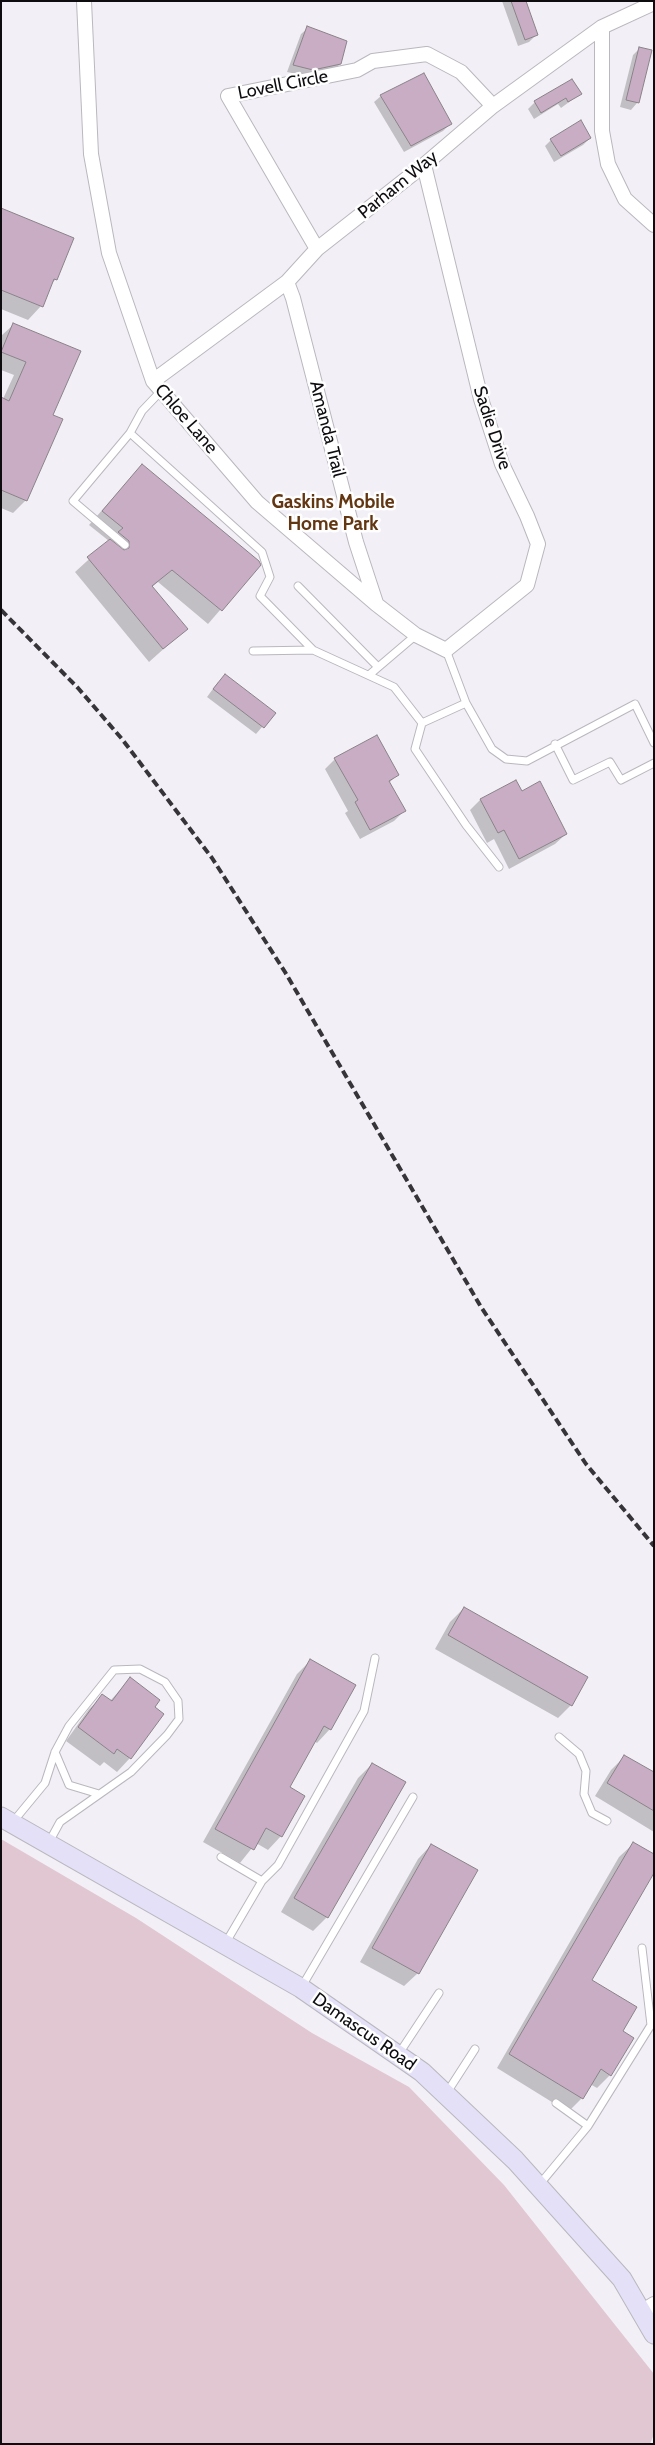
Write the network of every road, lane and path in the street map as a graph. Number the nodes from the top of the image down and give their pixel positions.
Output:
1 (84, 1) edge
2 (654, 3) edge
3 (602, 27) junction
4 (492, 106) junction
5 (424, 165) junction
6 (654, 225) edge
7 (318, 249) junction
8 (287, 282) junction
9 (158, 386) junction
10 (130, 433) junction
11 (125, 545) dead end
12 (298, 586) dead end
13 (376, 604) junction
14 (416, 635) junction
15 (313, 650) junction
16 (446, 650) junction
17 (253, 651) dead end
18 (378, 667) junction
19 (368, 675) junction
20 (466, 703) junction
21 (422, 723) junction
22 (654, 743) edge
23 (556, 744) junction
24 (654, 763) edge
25 (499, 867) dead end
26 (375, 1658) dead end
27 (559, 1737) dead end
28 (55, 1752) junction
29 (99, 1794) junction
30 (413, 1798) dead end
31 (6, 1820) edge
32 (607, 1821) dead end
33 (48, 1844) junction
34 (221, 1857) dead end
35 (262, 1881) junction
36 (224, 1944) junction
37 (642, 1948) dead end
38 (301, 1988) junction
39 (440, 1993) dead end
40 (475, 2049) dead end
41 (398, 2056) junction
42 (446, 2094) junction
43 (556, 2103) dead end
44 (588, 2126) junction
45 (538, 2185) junction
46 (647, 2308) edge
47 (654, 2334) edge

1 - 9 street, Chloe Lane
2 - 3 street, Parham Way
3 - 4 street, Parham Way
3 - 6 street
4 - 5 street, Parham Way
4 - 7 street, Lovell Circle
5 - 7 street, Parham Way
5 - 16 street, Sadie Drive
7 - 8 street, Parham Way
8 - 9 street, Parham Way
8 - 13 street, Amanda Trail
9 - 10 lane
9 - 13 street, Chloe Lane
10 - 11 lane
10 - 15 lane
12 - 18 lane
13 - 14 street, Chloe Lane
14 - 16 street, Chloe Lane
14 - 18 lane
15 - 17 lane
15 - 19 lane
16 - 20 lane
18 - 19 lane
19 - 21 lane
20 - 21 lane
20 - 23 lane
21 - 25 lane
22 - 23 lane
23 - 24 lane
26 - 35 lane
27 - 32 lane
28 - 29 lane
28 - 29 lane
28 - 31 lane
29 - 33 lane
30 - 38 lane
31 - 33 street, Damascus Road
33 - 36 street, Damascus Road
34 - 35 lane
35 - 36 lane
36 - 38 street, Damascus Road
37 - 44 lane
38 - 41 street, Damascus Road
39 - 41 lane
40 - 42 lane
41 - 42 street, Damascus Road
42 - 45 street, Damascus Road
43 - 44 lane
44 - 45 lane
45 - 46 street, Damascus Road
46 - 47 street, Damascus Road

